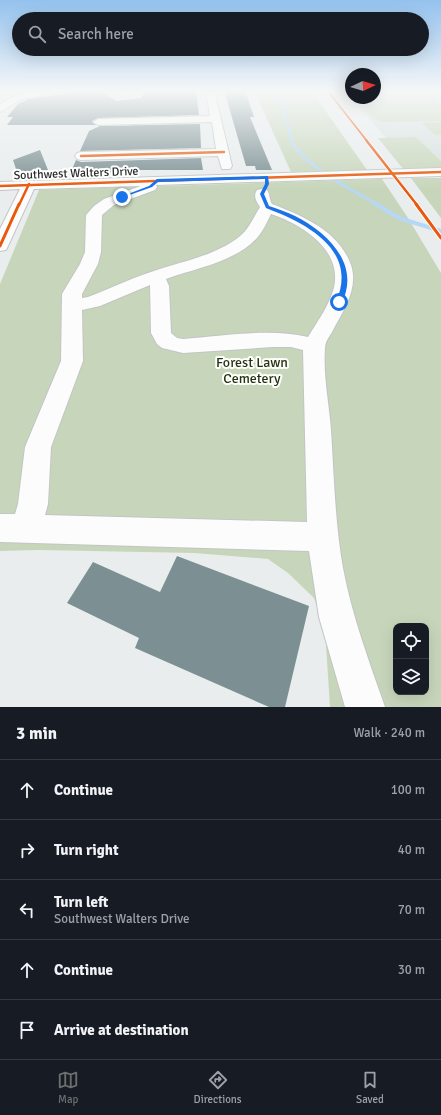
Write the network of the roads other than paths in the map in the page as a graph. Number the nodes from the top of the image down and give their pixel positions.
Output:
1 (217, 123) edge
2 (224, 152) junction
3 (81, 156) dead end
4 (441, 172) edge
5 (267, 177) junction
6 (228, 179) junction
7 (157, 181) junction
8 (29, 184) junction
9 (0, 186) edge
10 (267, 207) junction
11 (0, 246) edge
12 (156, 276) junction
13 (73, 306) junction
14 (314, 345) junction
15 (13, 528) edge
16 (323, 537) junction
17 (365, 707) edge

1 - 2 street
2 - 3 street
2 - 6 street
4 - 5 street, Southwest Walters Drive
5 - 6 street, Southwest Walters Drive
5 - 10 street
6 - 7 street, Southwest Walters Drive
7 - 8 street, Southwest Walters Drive
7 - 13 street
8 - 9 street, Southwest Walters Drive
8 - 11 street
10 - 12 street
10 - 14 street
12 - 13 street
12 - 14 street
13 - 15 street
14 - 16 street
15 - 16 street
16 - 17 street

